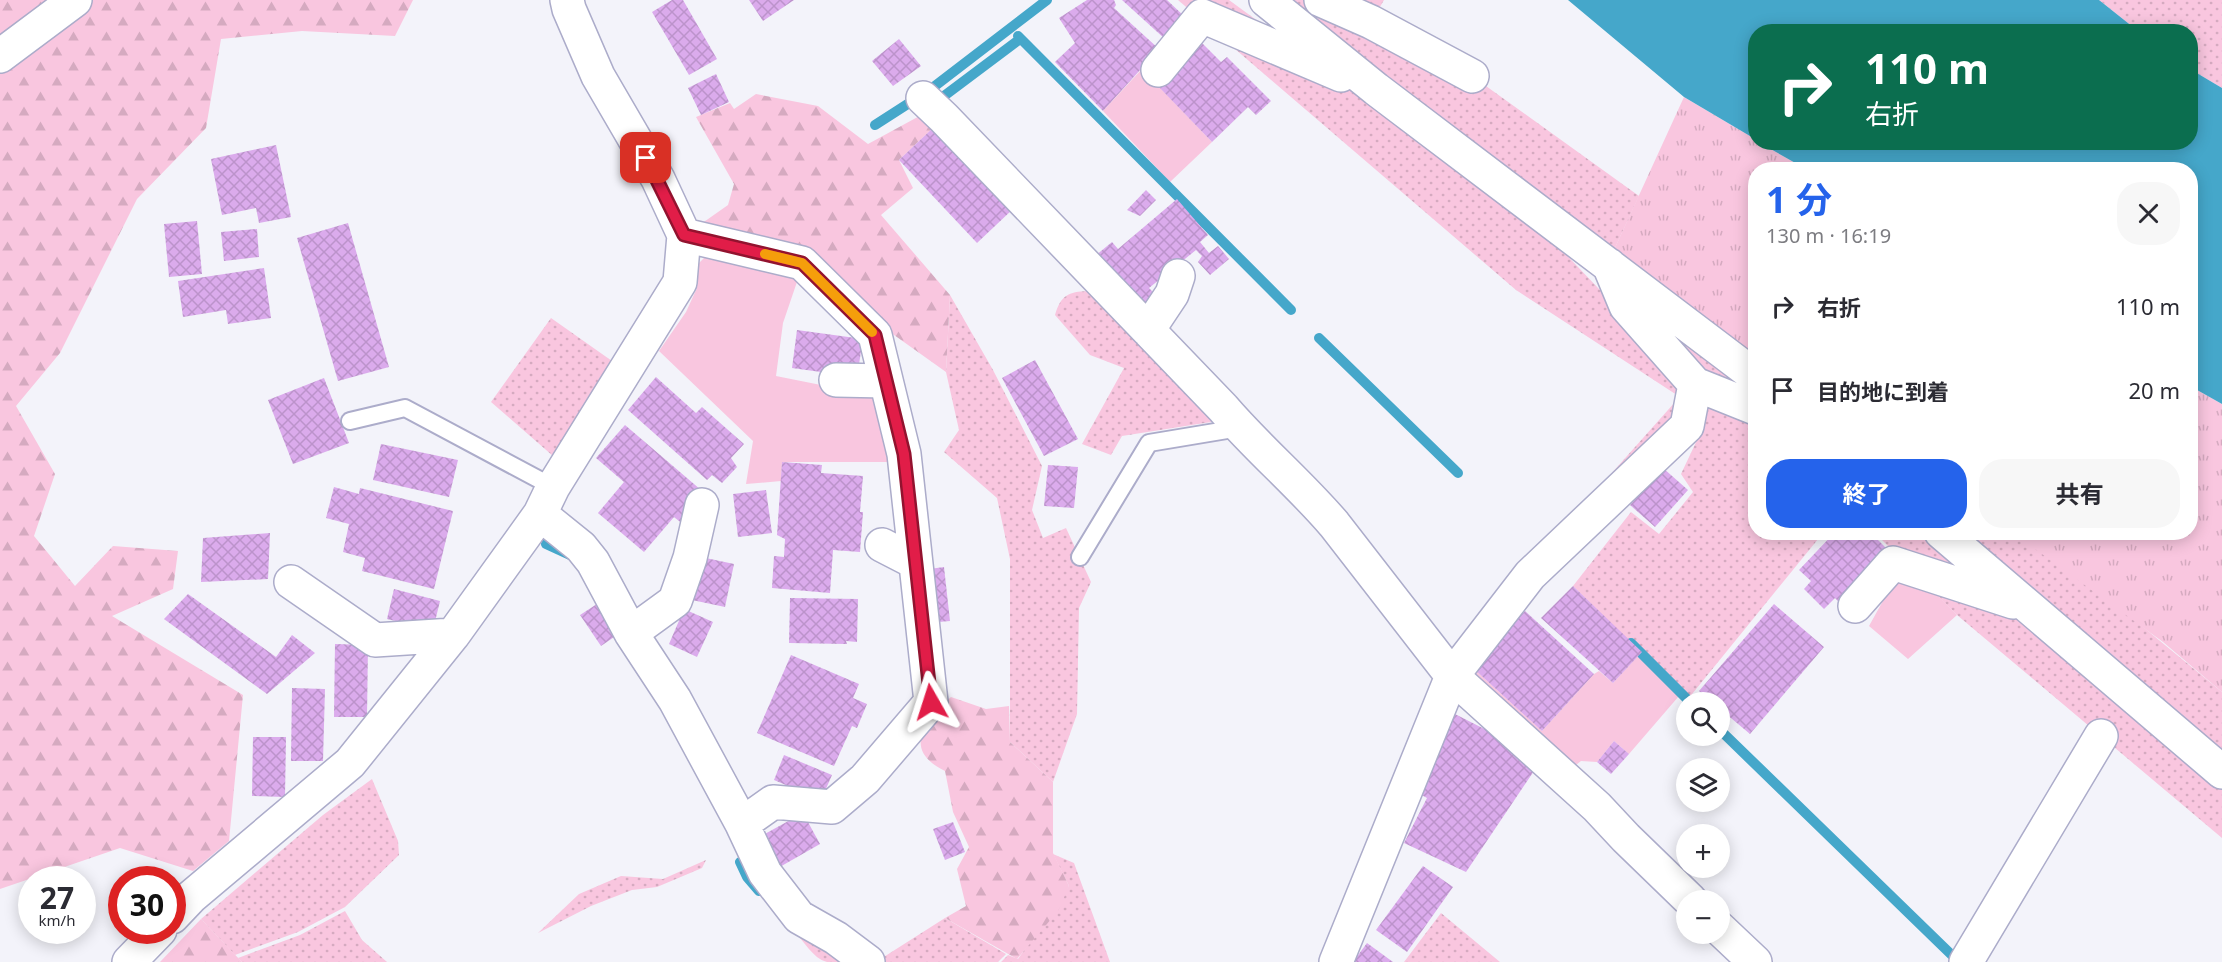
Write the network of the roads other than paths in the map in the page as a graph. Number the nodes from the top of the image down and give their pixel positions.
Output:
1 (75, 0) edge
2 (567, 0) edge
3 (1266, 0) edge
4 (1321, 0) edge
5 (0, 56) edge
6 (1158, 69) dead end
7 (1472, 76) dead end
8 (1376, 89) junction
9 (923, 98) dead end
10 (684, 235) junction
11 (1608, 263) junction
12 (1178, 276) dead end
13 (1148, 330) junction
14 (1748, 371) edge
15 (836, 380) dead end
16 (886, 381) junction
17 (1695, 384) junction
18 (1748, 405) edge
19 (350, 421) dead end
20 (1239, 428) junction
21 (546, 500) junction
22 (702, 505) dead end
23 (1950, 540) edge
24 (882, 545) dead end
25 (1080, 557) dead end
26 (915, 562) junction
27 (291, 582) dead end
28 (1854, 606) dead end
29 (2029, 607) junction
30 (631, 633) junction
31 (453, 635) junction
32 (1452, 676) junction
33 (2102, 736) dead end
34 (2222, 772) edge
35 (742, 824) junction
36 (1680, 890) edge
37 (186, 902) edge
38 (1730, 938) edge
39 (146, 944) edge
40 (129, 962) edge
41 (868, 962) edge
42 (1336, 962) edge
43 (1755, 962) edge
44 (1966, 962) edge

1 - 5 street
2 - 10 street
3 - 8 street
4 - 7 street
6 - 8 street
8 - 11 street
9 - 13 street
10 - 16 street
10 - 21 street
11 - 14 street
11 - 17 street
12 - 13 street
13 - 20 street
15 - 16 street
16 - 26 street
17 - 18 street
17 - 32 street
19 - 21 lane
20 - 25 lane
20 - 32 street
21 - 30 street
21 - 31 street
22 - 30 street
23 - 29 street
24 - 26 street
26 - 35 street
27 - 31 street
28 - 29 street
29 - 34 street
30 - 35 street
31 - 37 street
32 - 36 street
32 - 42 street
33 - 44 street
35 - 41 street
38 - 43 street
39 - 40 street

